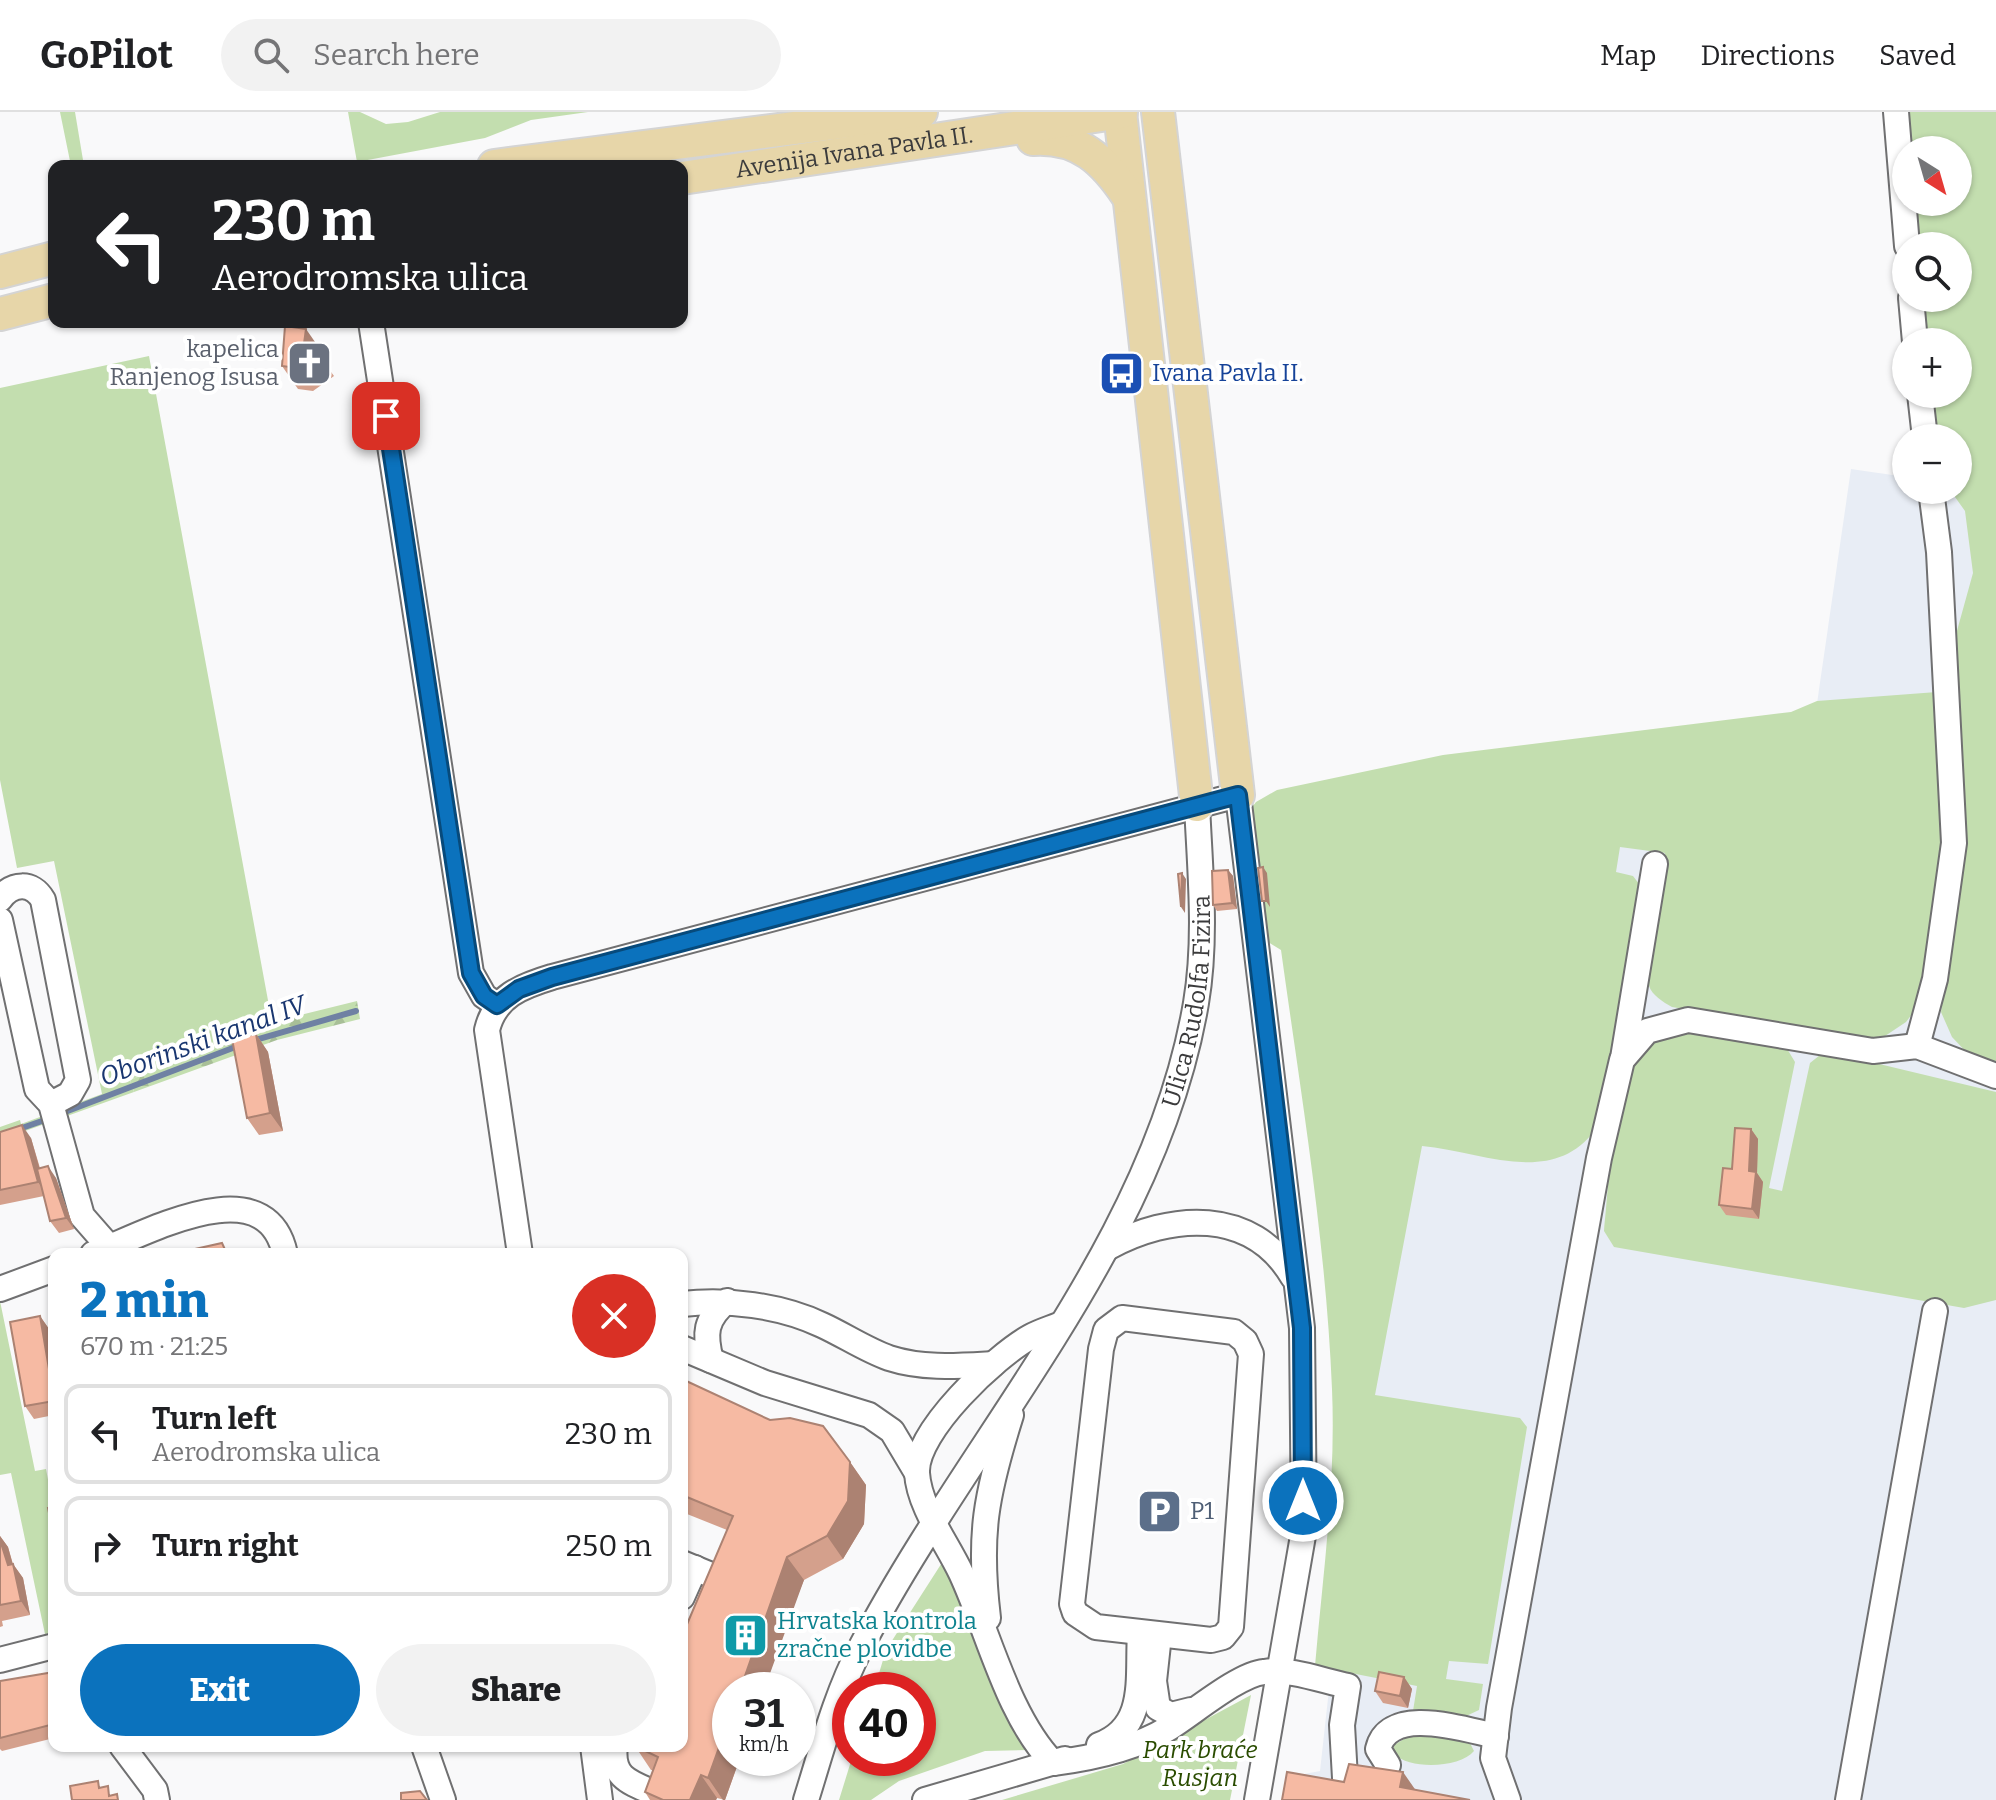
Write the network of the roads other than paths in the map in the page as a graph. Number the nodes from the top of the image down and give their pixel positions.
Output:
1 (921, 112) edge
2 (1121, 112) edge
3 (1158, 112) edge
4 (1896, 112) edge
5 (963, 138) junction
6 (541, 160) edge
7 (688, 177) edge
8 (1130, 200) junction
9 (1906, 232) edge
10 (48, 260) edge
11 (0, 272) edge
12 (48, 302) edge
13 (0, 314) edge
14 (372, 328) edge
15 (1933, 504) edge
16 (1238, 795) junction
17 (1197, 805) junction
18 (1655, 864) dead end
19 (0, 899) edge
20 (0, 920) edge
21 (497, 1005) junction
22 (1917, 1046) junction
23 (1622, 1060) junction
24 (1996, 1076) edge
25 (51, 1104) junction
26 (99, 1248) edge
27 (109, 1248) edge
28 (283, 1248) edge
29 (519, 1248) edge
30 (1107, 1248) junction
31 (48, 1271) edge
32 (1296, 1283) junction
33 (0, 1289) edge
34 (727, 1301) junction
35 (688, 1304) edge
36 (1935, 1311) dead end
37 (1059, 1325) junction
38 (688, 1350) edge
39 (711, 1360) junction
40 (993, 1364) junction
41 (1021, 1386) junction
42 (917, 1473) junction
43 (934, 1520) junction
44 (698, 1569) edge
45 (688, 1586) edge
46 (1140, 1633) junction
47 (48, 1648) edge
48 (991, 1650) junction
49 (0, 1660) edge
50 (1279, 1672) junction
51 (1196, 1708) junction
52 (1270, 1735) junction
53 (1496, 1736) junction
54 (126, 1752) edge
55 (426, 1752) edge
56 (594, 1752) edge
57 (614, 1752) edge
58 (1053, 1763) junction
59 (1388, 1765) dead end
60 (1345, 1778) edge
61 (652, 1792) edge
62 (157, 1800) edge
63 (443, 1800) edge
64 (600, 1800) edge
65 (806, 1800) edge
66 (925, 1800) edge
67 (1257, 1800) edge
68 (1270, 1800) edge
69 (1508, 1800) edge
70 (1848, 1800) edge

1 - 6 main road, Avenija Ivana Pavla II.
2 - 5 main road, Avenija Ivana Pavla II.
2 - 8 main road, Ulica Rudolfa Fizira
3 - 16 main road
4 - 9 street
5 - 7 main road, Avenija Ivana Pavla II.
5 - 8 main road
8 - 17 main road, Ulica Rudolfa Fizira
10 - 11 main road
12 - 13 main road
14 - 21 street
15 - 22 street
16 - 17 street
16 - 32 street
17 - 21 street
17 - 30 street, Ulica Rudolfa Fizira
18 - 23 street
19 - 25 street
20 - 25 street
21 - 29 street
22 - 23 street
22 - 24 street
23 - 53 street
25 - 26 street
27 - 28 street
30 - 32 street
30 - 37 street, Ulica Rudolfa Fizira
31 - 33 street
32 - 50 street
34 - 35 street
34 - 39 street
34 - 40 street
36 - 70 street
37 - 40 street
37 - 41 street, Ulica Rudolfa Fizira
38 - 39 street
39 - 42 street
40 - 42 street
41 - 43 street, Ulica Rudolfa Fizira
41 - 48 street
42 - 43 street
43 - 48 street
43 - 65 street, Ulica Rudolfa Fizira
44 - 45 street
46 - 46 street
46 - 51 street
46 - 58 street
47 - 49 street
48 - 58 street
50 - 51 street
50 - 52 street
50 - 60 street
51 - 58 street
52 - 67 street
52 - 68 street
53 - 59 street
53 - 69 street
54 - 62 street
55 - 63 street
56 - 64 street
57 - 61 street
58 - 66 street

